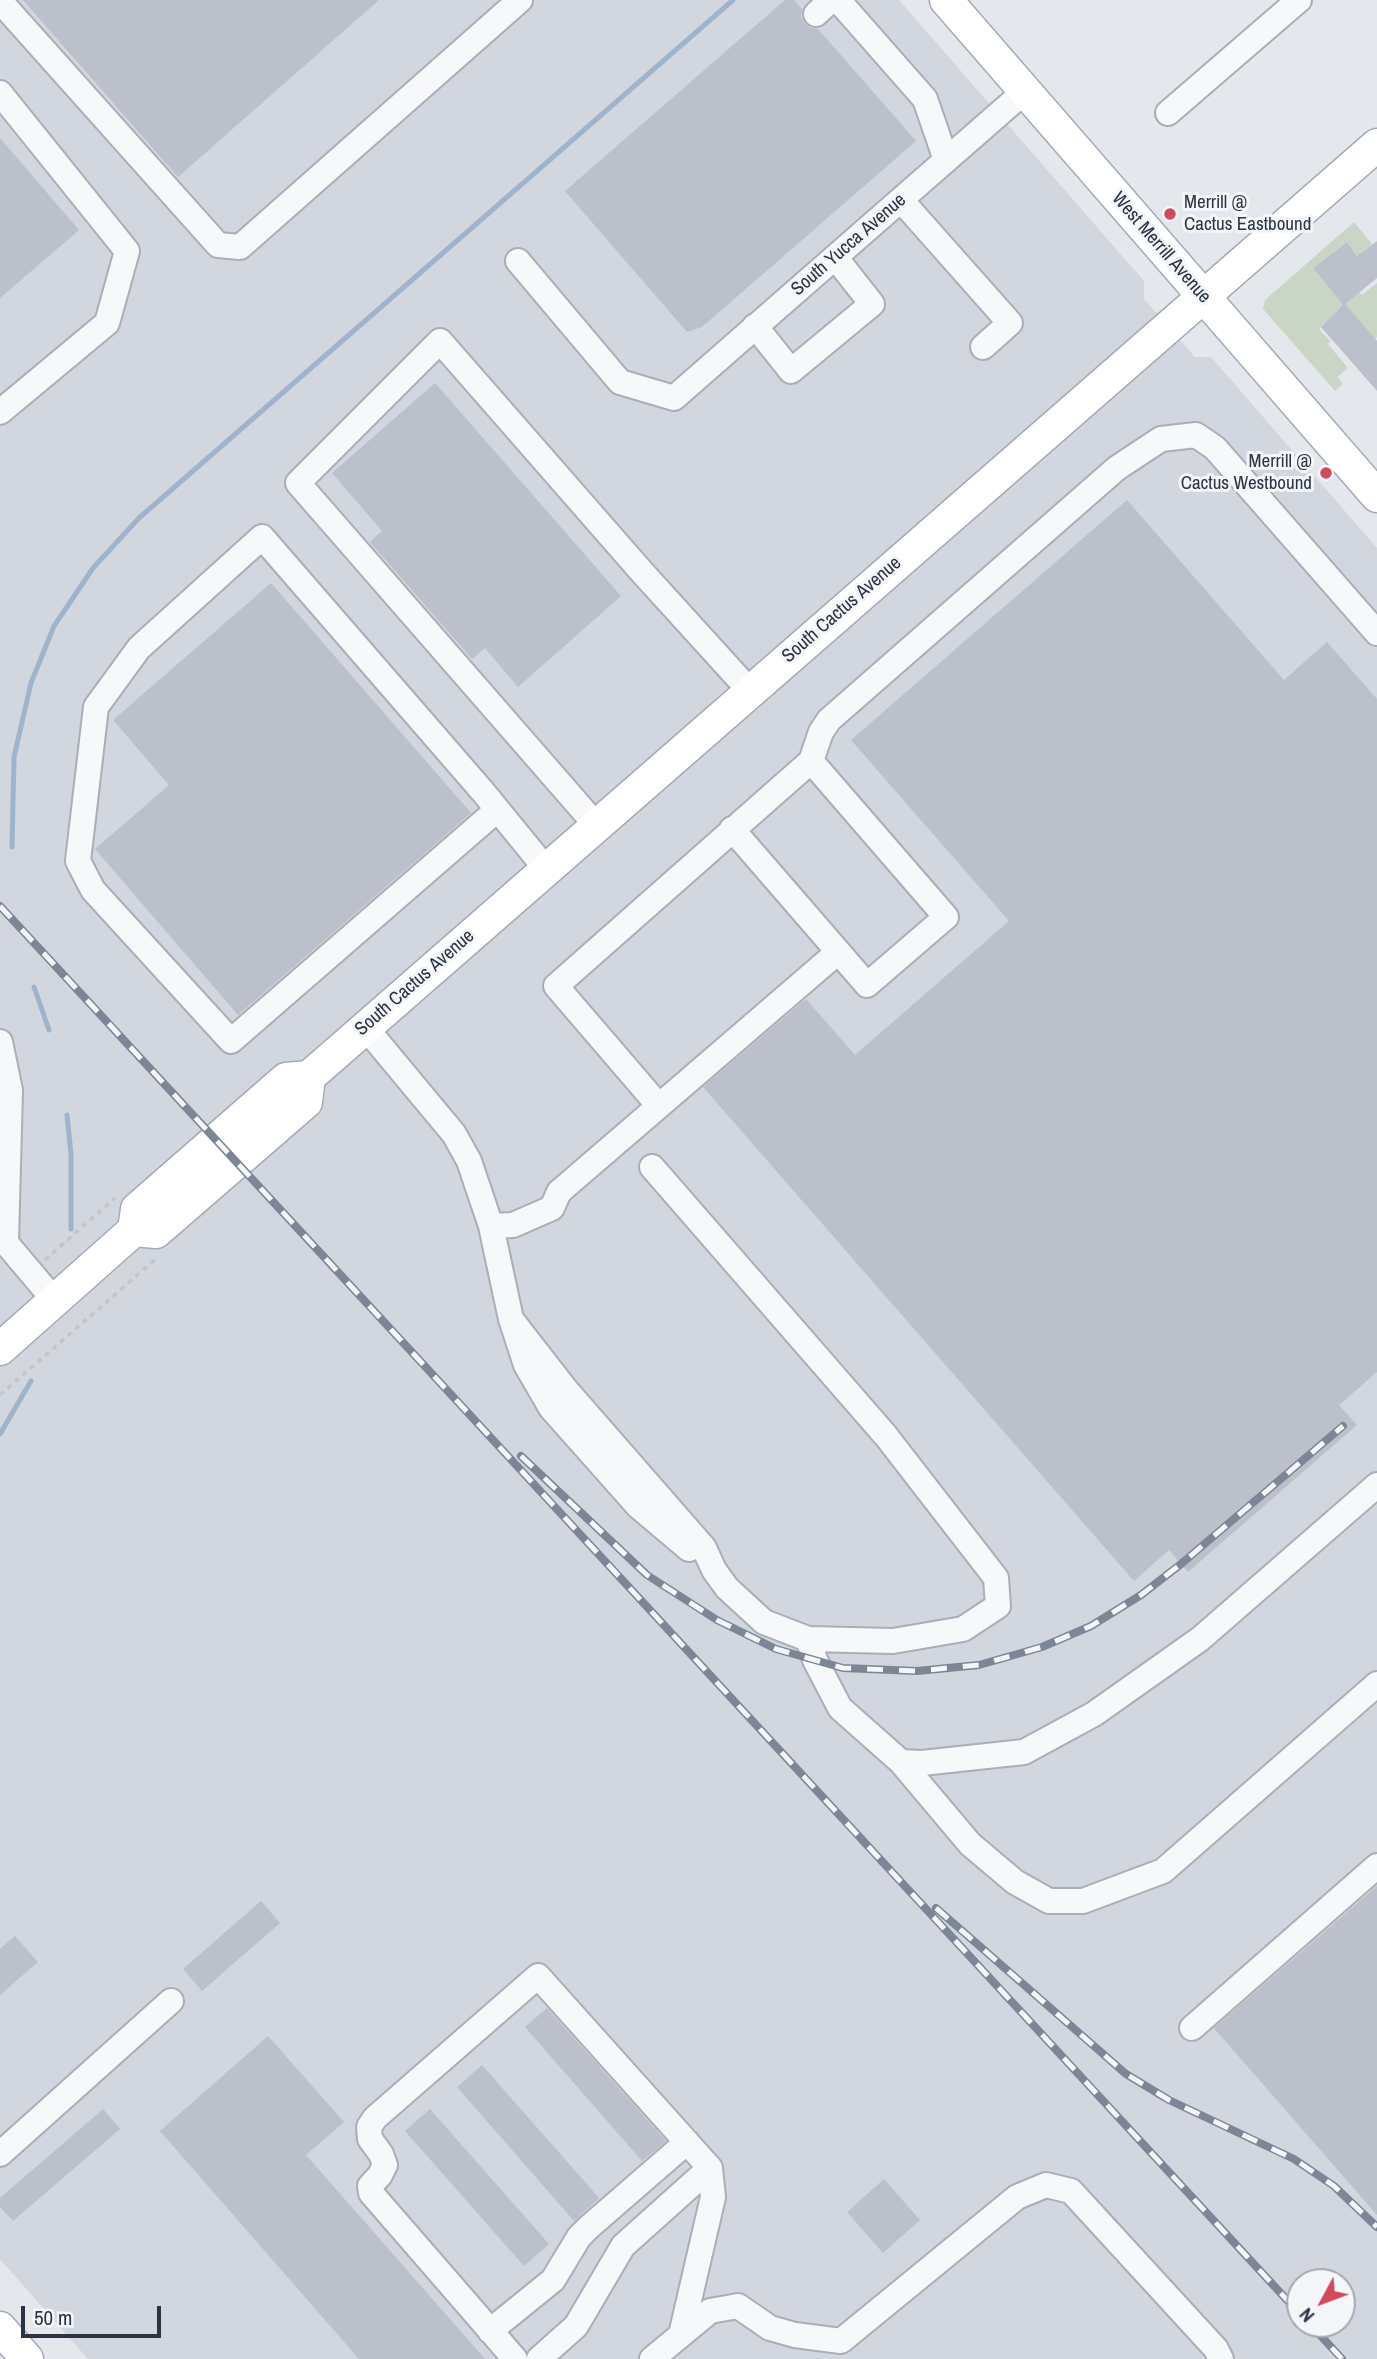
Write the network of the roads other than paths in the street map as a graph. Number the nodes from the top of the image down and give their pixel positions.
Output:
1 (520, 0) edge
2 (838, 0) edge
3 (1299, 0) edge
4 (0, 1) edge
5 (949, 1) edge
6 (1024, 92) junction
7 (0, 93) edge
8 (1168, 113) dead end
9 (1377, 145) edge
10 (946, 160) junction
11 (901, 200) junction
12 (835, 257) junction
13 (518, 261) dead end
14 (1203, 296) junction
15 (755, 326) junction
16 (983, 347) dead end
17 (0, 412) edge
18 (1377, 496) edge
19 (1377, 633) edge
20 (750, 691) junction
21 (811, 761) junction
22 (497, 810) junction
23 (596, 825) junction
24 (732, 829) junction
25 (546, 869) junction
26 (838, 951) junction
27 (365, 1027) junction
28 (0, 1042) edge
29 (659, 1105) junction
30 (652, 1167) dead end
31 (491, 1226) junction
32 (55, 1301) junction
33 (0, 1349) edge
34 (1377, 1485) edge
35 (808, 1639) junction
36 (1377, 1684) edge
37 (901, 1762) junction
38 (1377, 1866) edge
39 (170, 2001) dead end
40 (1192, 2028) dead end
41 (687, 2142) junction
42 (0, 2154) edge
43 (710, 2168) junction
44 (0, 2328) edge
45 (491, 2331) junction
46 (681, 2335) junction
47 (27, 2359) edge
48 (515, 2359) edge
49 (539, 2359) edge
50 (652, 2359) edge
51 (1221, 2359) edge

1 - 4 street
2 - 10 street
3 - 8 street
5 - 6 main road, West Merrill Avenue
6 - 10 street, South Yucca Avenue
6 - 14 main road, West Merrill Avenue
7 - 17 street
9 - 14 main road, South Cactus Avenue
10 - 11 street, South Yucca Avenue
11 - 12 street, South Yucca Avenue
11 - 16 street
12 - 15 street, South Yucca Avenue
12 - 15 street
13 - 15 street, South Yucca Avenue
14 - 18 main road, West Merrill Avenue
14 - 20 main road, South Cactus Avenue
19 - 21 street
20 - 23 main road, South Cactus Avenue
20 - 23 street
21 - 24 street
21 - 26 street
22 - 22 street
22 - 25 street
23 - 25 main road, South Cactus Avenue
24 - 26 street
24 - 29 street
25 - 27 main road, South Cactus Avenue
26 - 29 street
27 - 31 street
27 - 32 main road, South Cactus Avenue
28 - 32 street
29 - 31 street
30 - 35 street
31 - 35 street
32 - 33 main road, South Cactus Avenue
34 - 37 street
35 - 37 street
36 - 37 street
38 - 40 street
39 - 42 street
41 - 43 street
41 - 45 street
41 - 45 street
43 - 46 street
43 - 49 street
44 - 47 main road
45 - 48 street
46 - 50 street
46 - 51 street

